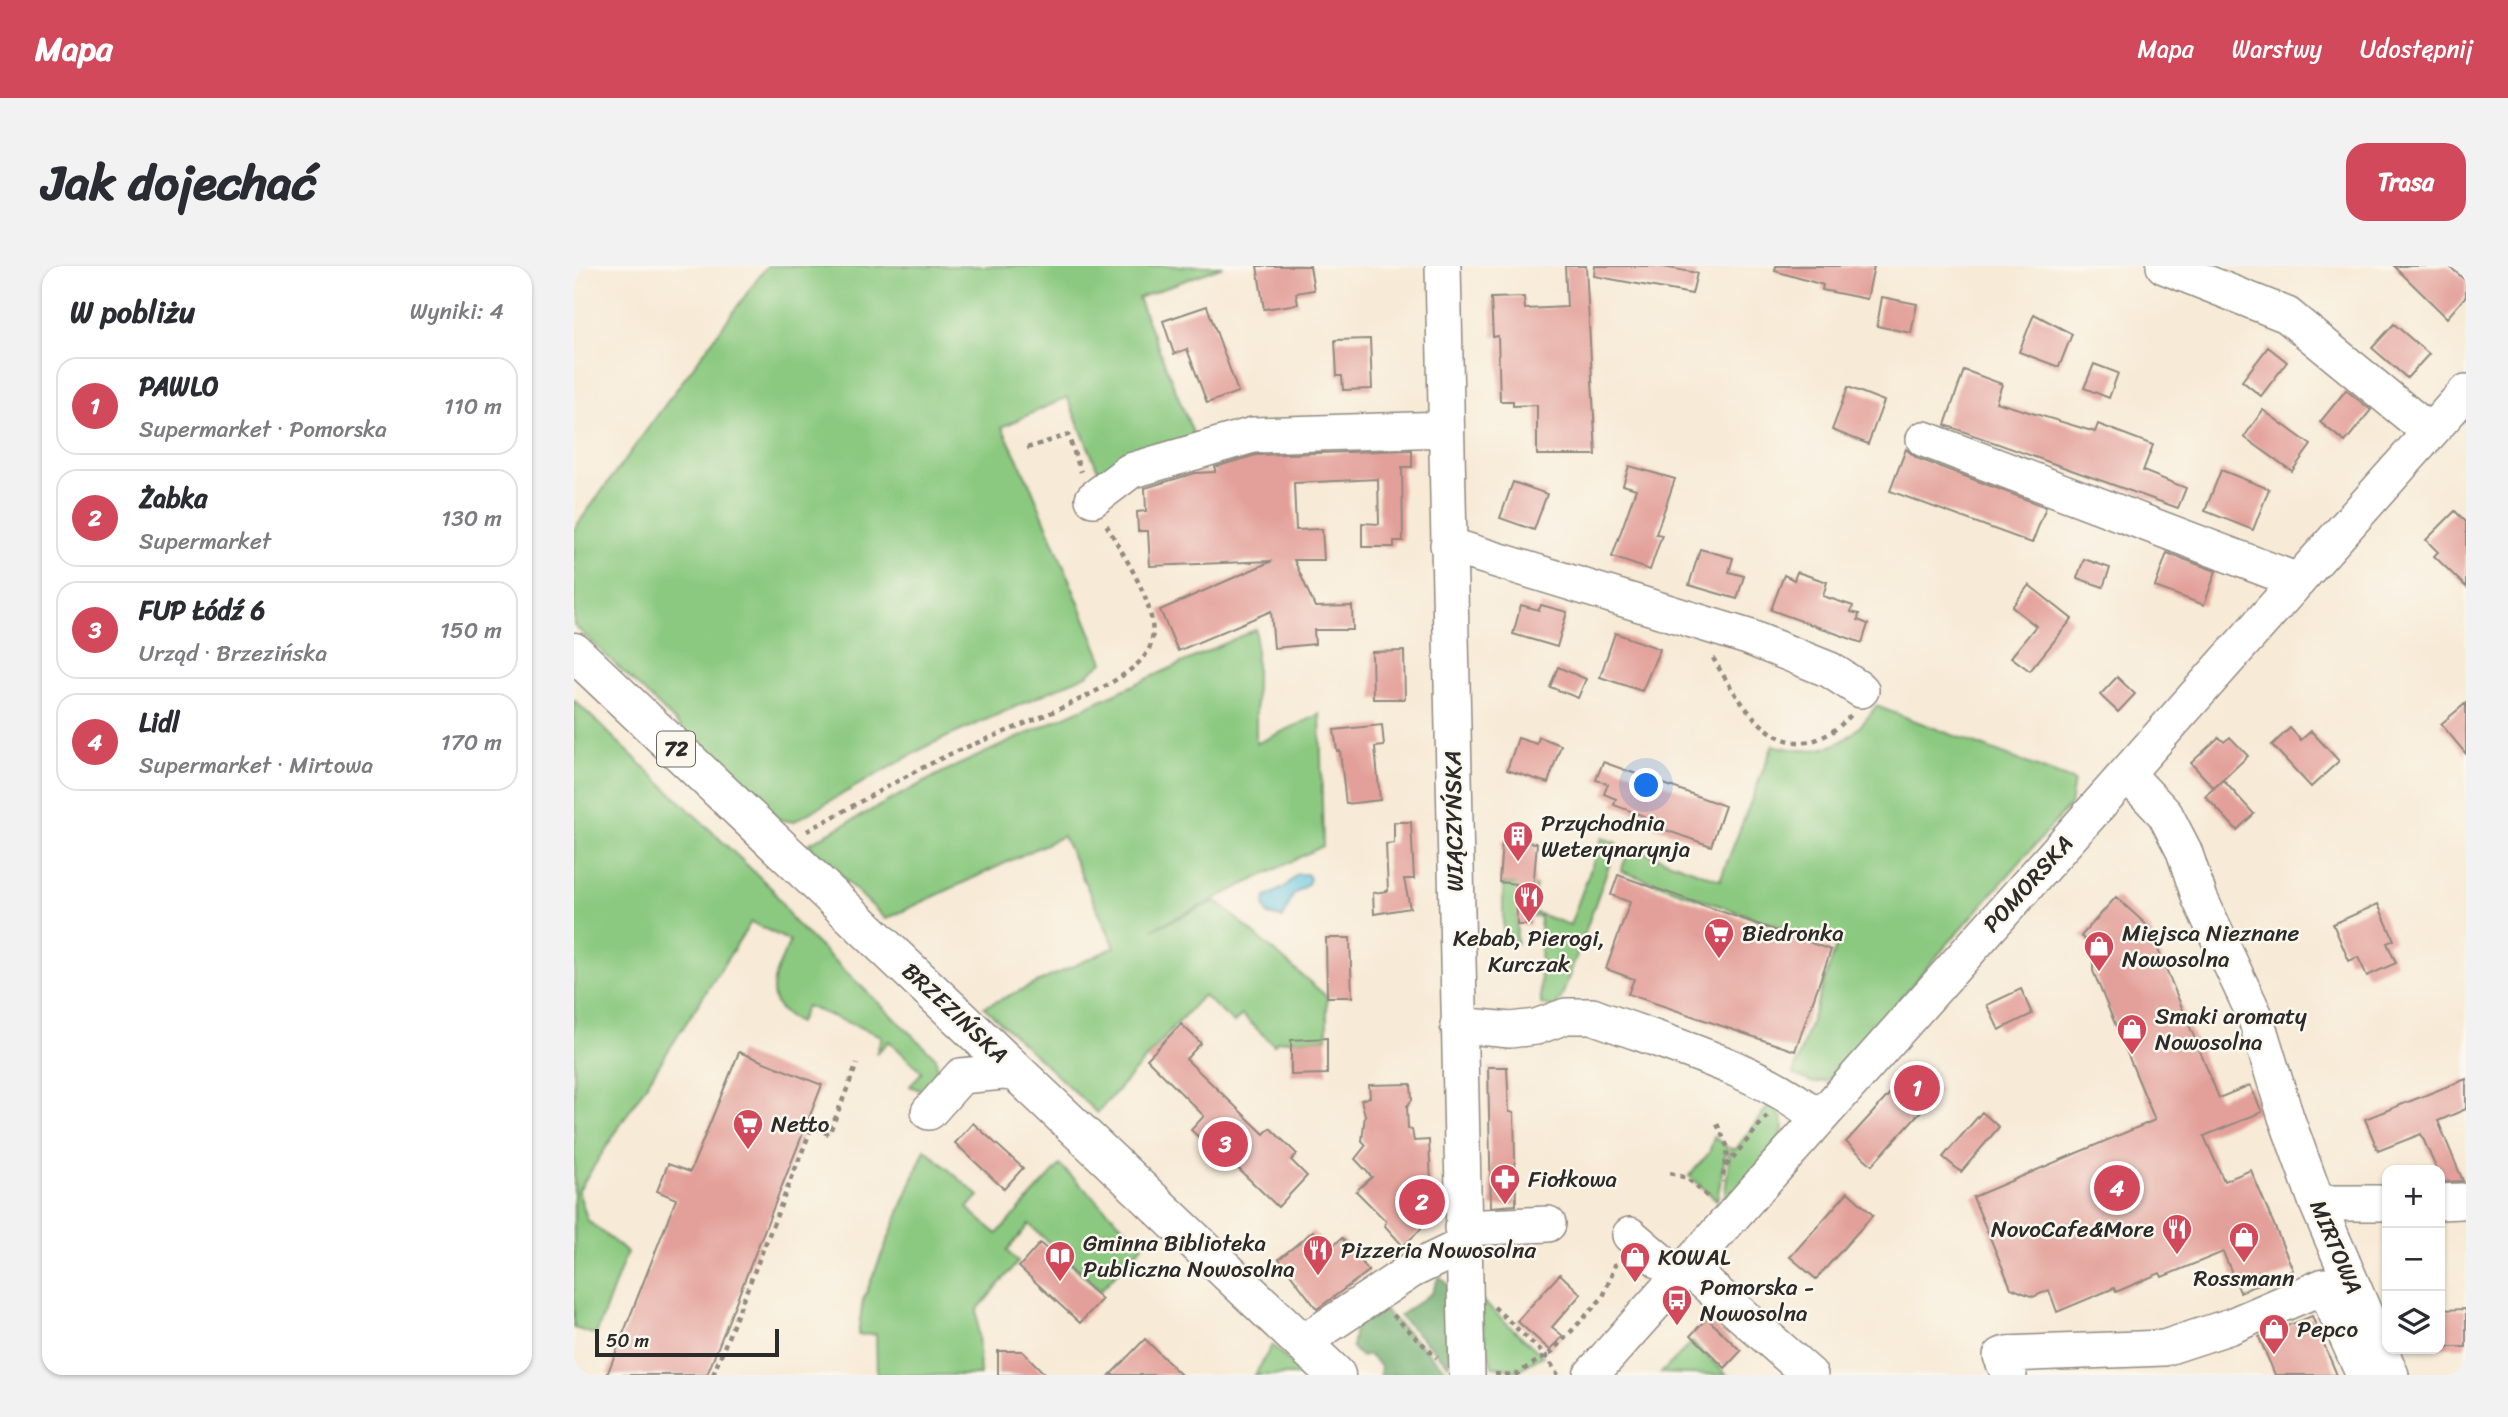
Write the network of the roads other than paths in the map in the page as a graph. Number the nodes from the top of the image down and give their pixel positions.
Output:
1 (1443, 266) edge
2 (2164, 266) edge
3 (2466, 392) edge
4 (1446, 429) junction
5 (2430, 432) junction
6 (1924, 439) dead end
7 (1093, 499) road end
8 (1448, 545) junction
9 (2298, 581) junction
10 (574, 652) edge
11 (1861, 690) road end
12 (2127, 774) junction
13 (953, 1011) junction
14 (1458, 1025) junction
15 (1020, 1074) junction
16 (961, 1076) junction
17 (929, 1112) dead end
18 (1819, 1118) junction
19 (2317, 1203) junction
20 (2382, 1203) edge
21 (1548, 1224) dead end
22 (1462, 1237) junction
23 (1621, 1246) road end
24 (1683, 1272) junction
25 (1302, 1343) junction
26 (1453, 1367) edge
27 (1336, 1375) edge
28 (1591, 1375) edge
29 (1810, 1375) edge
30 (2009, 1375) edge
31 (2364, 1375) edge
32 (2391, 1375) edge

1 - 4 street, WIĄCZYŃSKA
2 - 5 street
3 - 5 street, POMORSKA
4 - 7 street
4 - 8 street, WIĄCZYŃSKA
5 - 9 street, POMORSKA
6 - 9 street
8 - 11 street
8 - 14 street, WIĄCZYŃSKA
9 - 12 street, POMORSKA
10 - 13 main road, BRZEZIŃSKA / 72
12 - 18 street, POMORSKA
12 - 19 street, MIRTOWA
13 - 15 main road, BRZEZIŃSKA / 72
13 - 16 street
14 - 18 street
14 - 22 street, WIĄCZYŃSKA
15 - 16 street
15 - 25 main road, BRZEZIŃSKA / 72
16 - 17 street
18 - 24 street, POMORSKA
19 - 20 street
19 - 32 street, MIRTOWA
21 - 22 street
22 - 25 street
22 - 26 street, WIĄCZYŃSKA
23 - 24 street
24 - 28 street, POMORSKA
24 - 29 street
25 - 27 main road, BRZEZIŃSKA / 72
30 - 31 street

